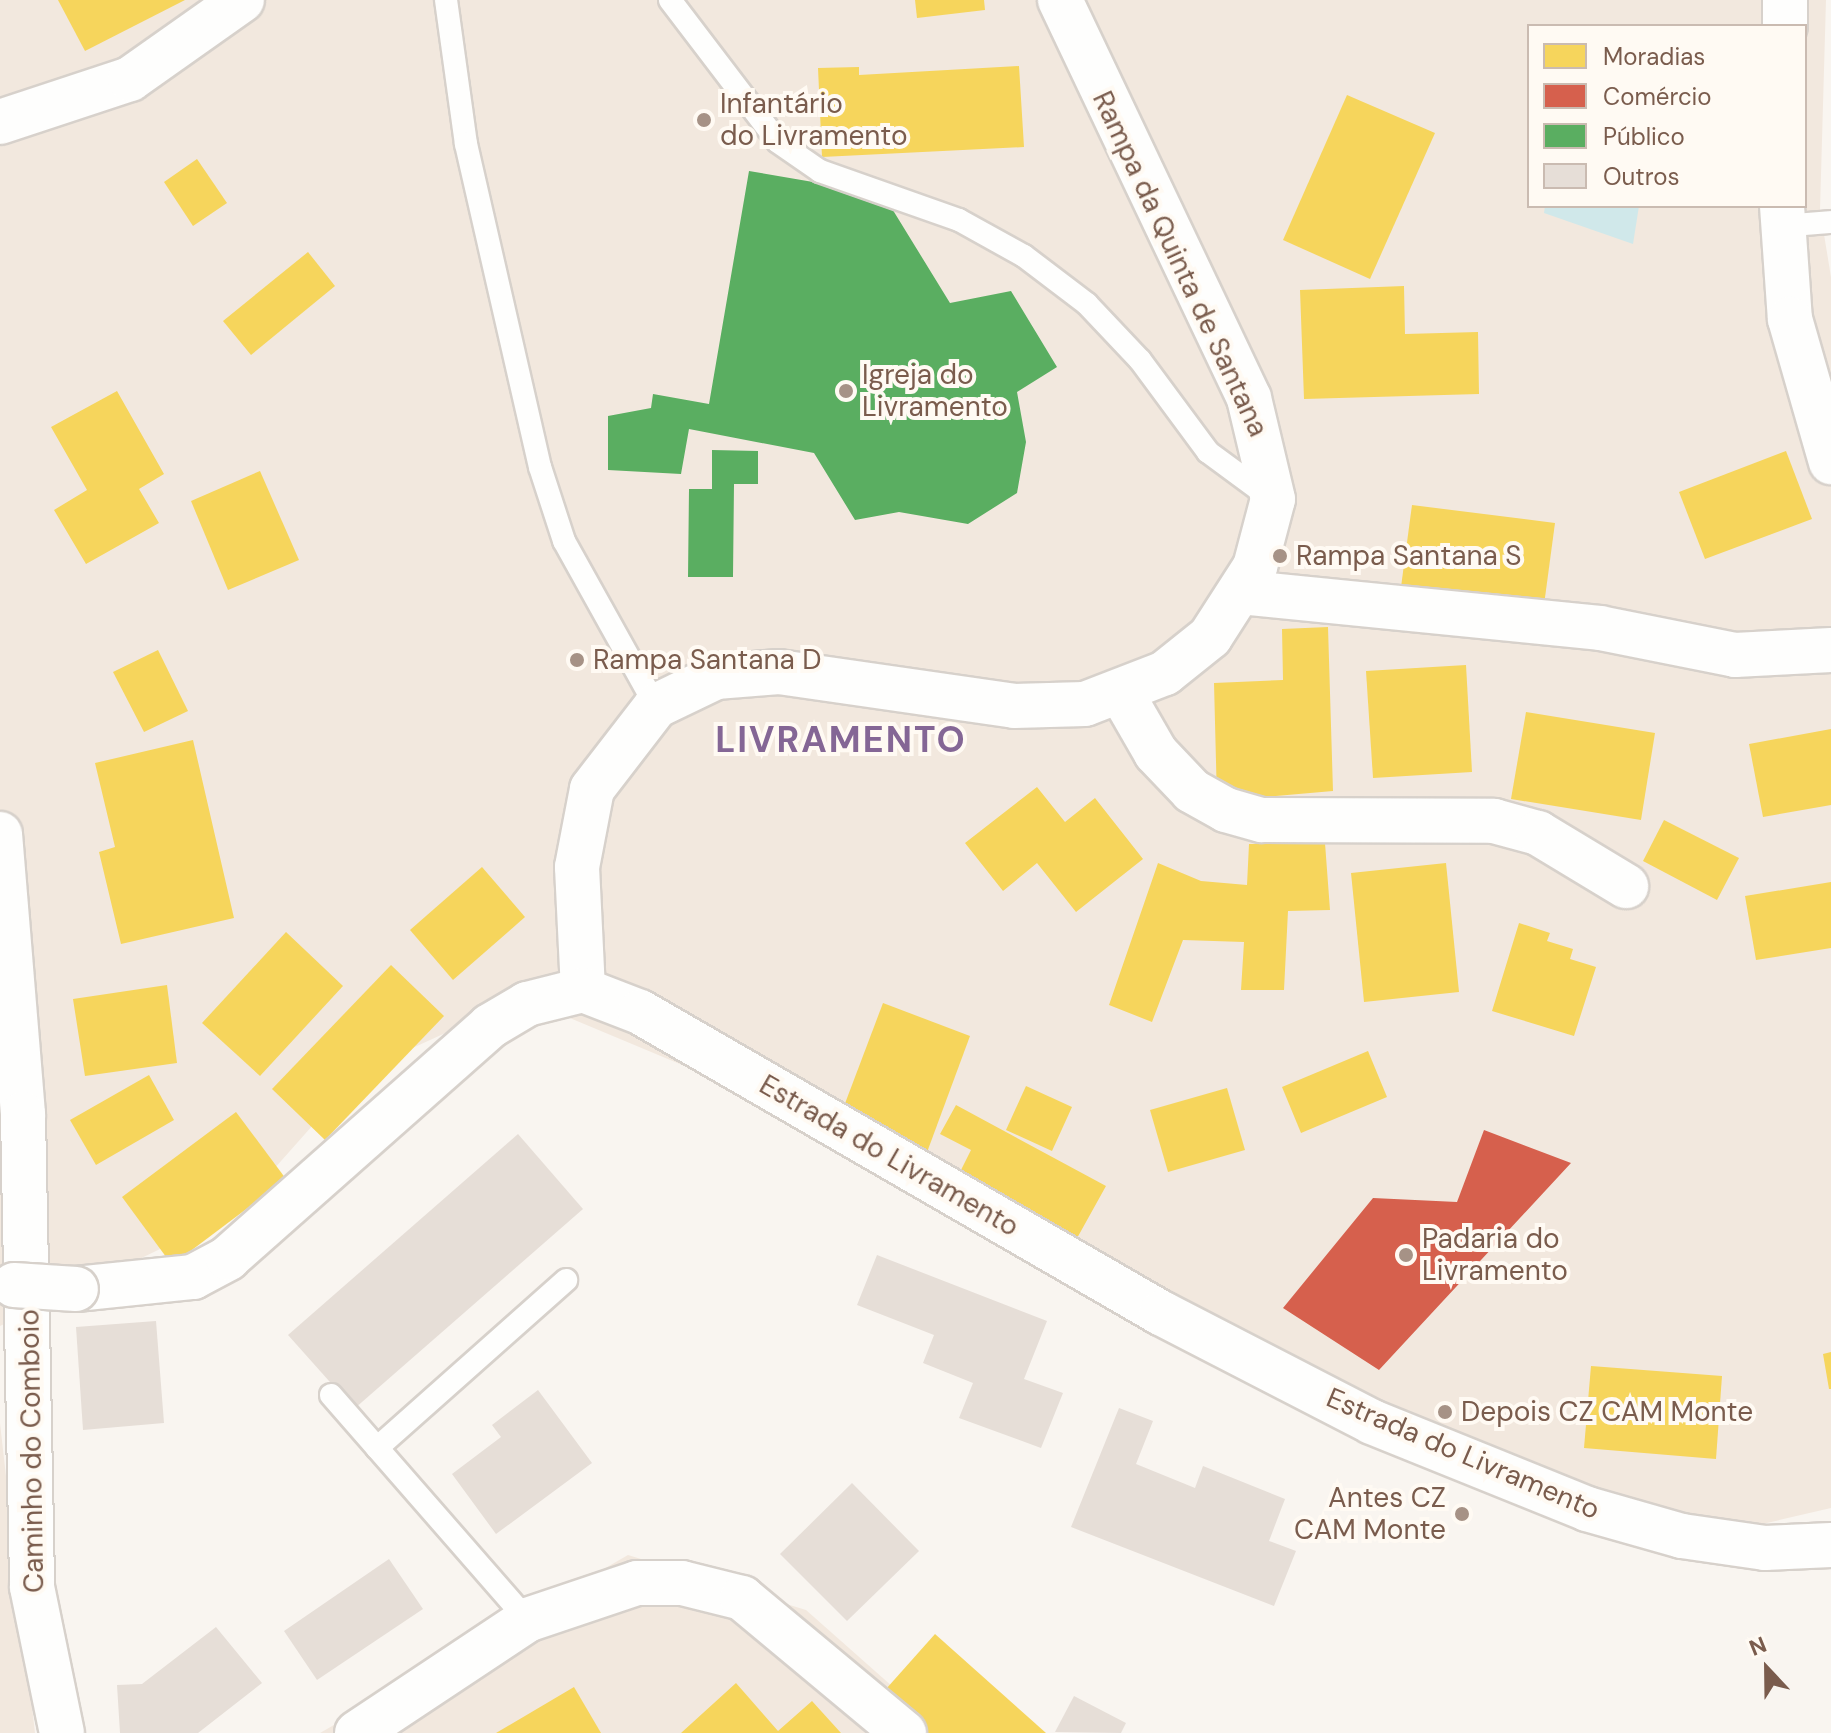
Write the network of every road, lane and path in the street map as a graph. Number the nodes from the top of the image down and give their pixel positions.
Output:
1 (242, 0) edge
2 (446, 0) edge
3 (670, 0) edge
4 (1060, 0) edge
5 (1785, 0) edge
6 (1785, 24) edge
7 (0, 122) edge
8 (1782, 216) edge
9 (1831, 222) edge
10 (1831, 462) edge
11 (1273, 499) junction
12 (1240, 592) junction
13 (1831, 650) edge
14 (1122, 694) junction
15 (656, 706) junction
16 (0, 834) edge
17 (1626, 886) dead end
18 (583, 990) junction
19 (12, 1121) edge
20 (14, 1277) edge
21 (566, 1280) dead end
22 (331, 1395) dead end
23 (377, 1448) junction
24 (1831, 1545) edge
25 (527, 1620) junction
26 (62, 1733) edge
27 (357, 1733) edge
28 (904, 1733) edge

1 - 7 street
2 - 15 lane
3 - 11 lane
4 - 11 street, Rampa da Quinta de Santana
5 - 6 street
8 - 9 lane
8 - 10 street
11 - 12 street
12 - 13 street
12 - 14 street
14 - 15 street
14 - 17 street
15 - 18 street
16 - 19 street, Caminho do Comboio
18 - 20 street, bridge
18 - 24 street, Estrada do Livramento
19 - 20 street, Caminho do Comboio
20 - 26 street, Caminho do Comboio
21 - 23 lane
22 - 23 lane
23 - 25 lane
25 - 27 street
25 - 28 street

